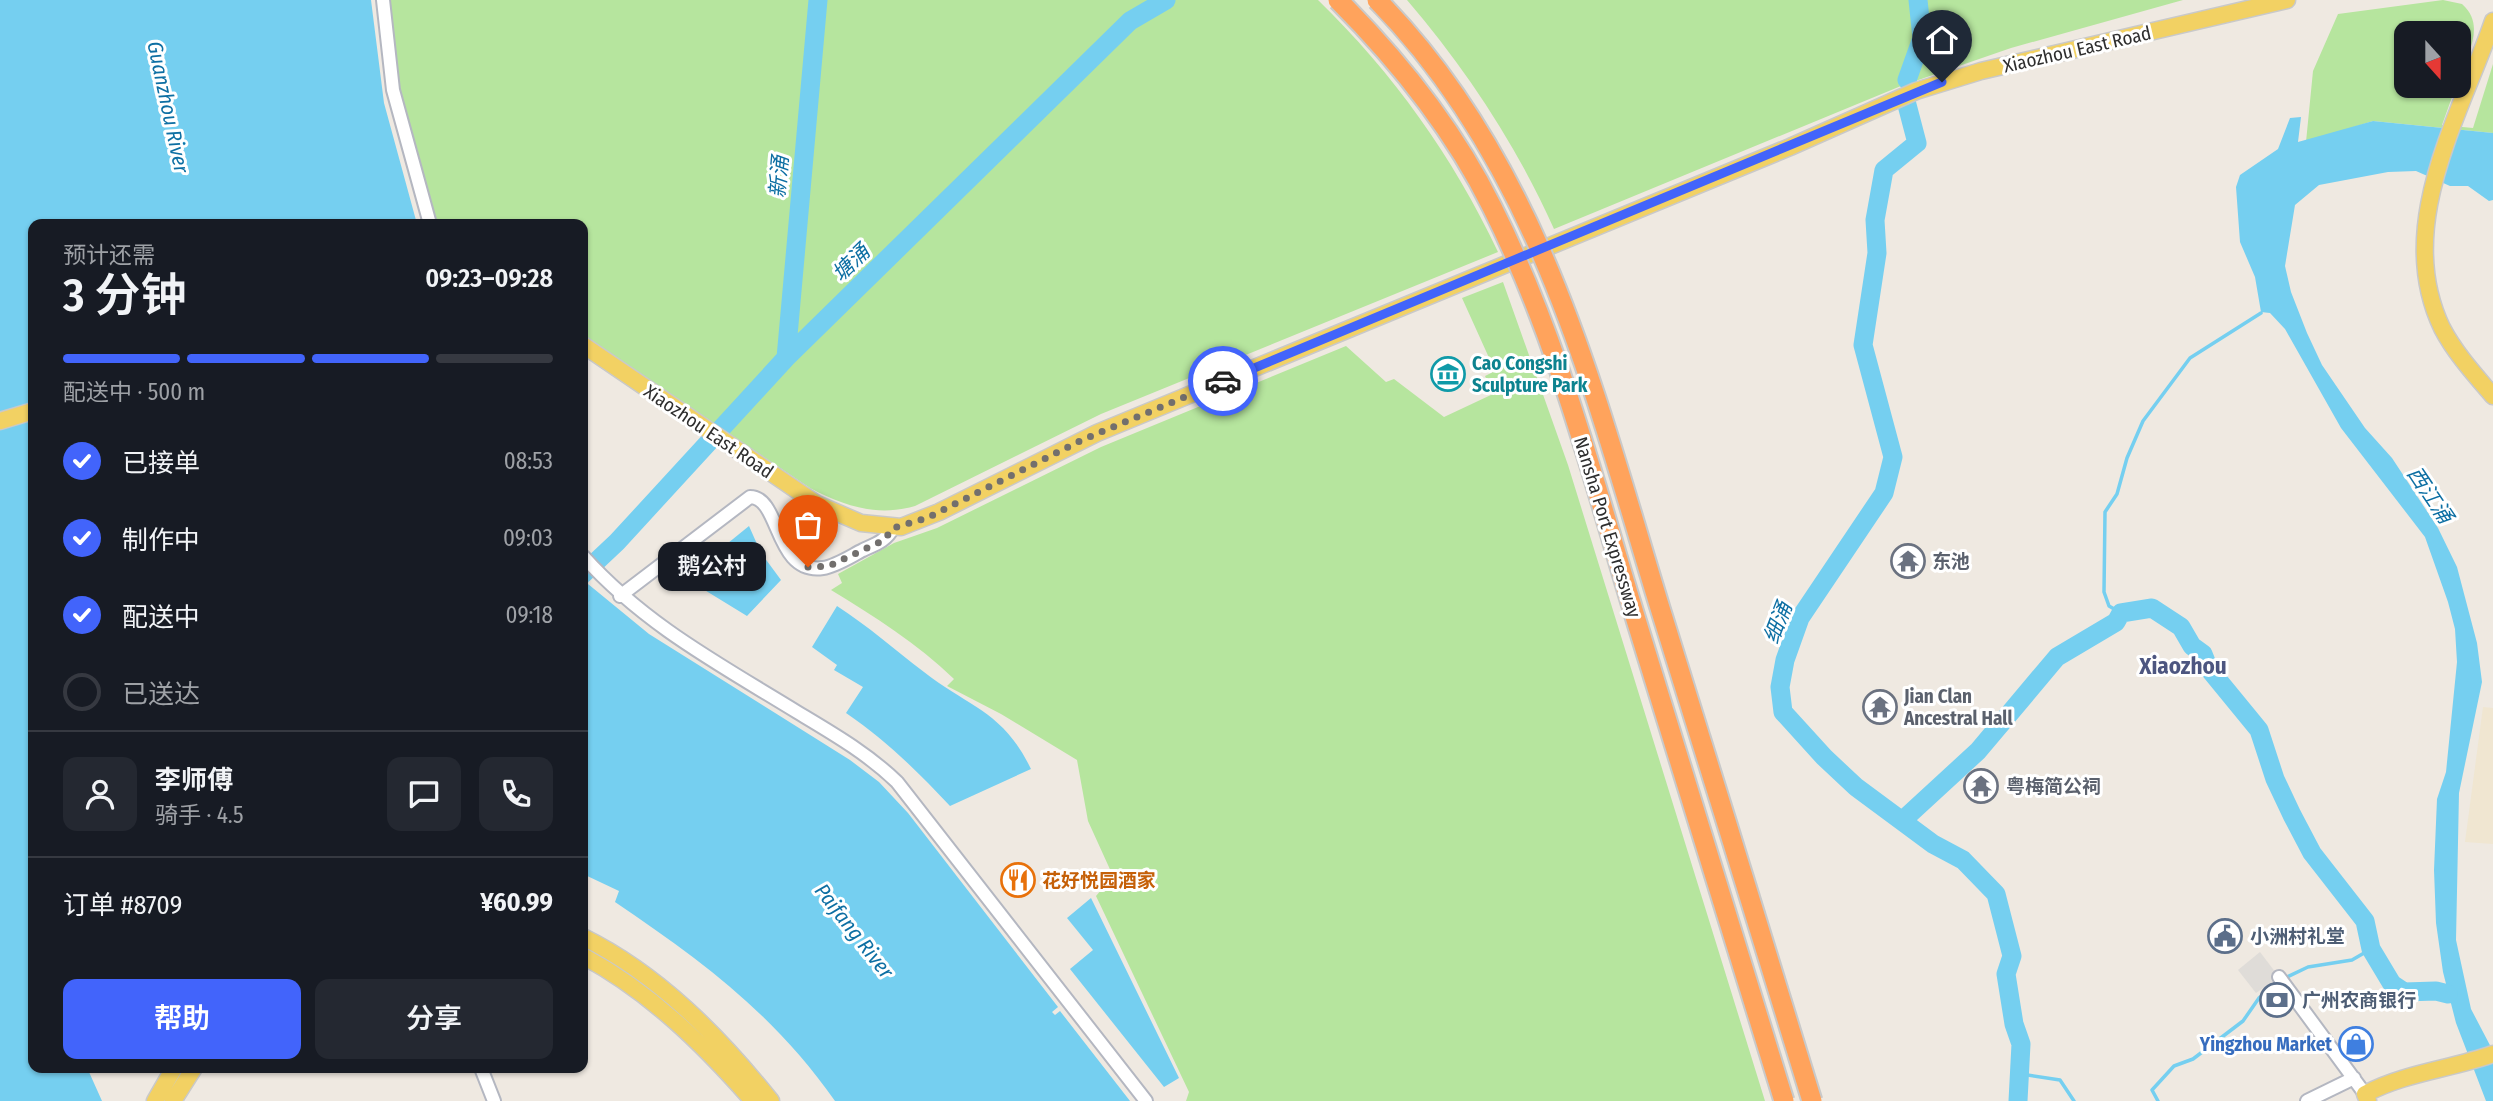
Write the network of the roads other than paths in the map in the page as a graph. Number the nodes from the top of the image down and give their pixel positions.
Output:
1 (383, 0) edge
2 (1338, 0) edge
3 (1377, 0) edge
4 (2287, 0) edge
5 (2490, 28) edge
6 (428, 219) edge
7 (588, 348) edge
8 (2493, 396) edge
9 (28, 413) edge
10 (0, 421) edge
11 (893, 528) junction
12 (588, 562) edge
13 (620, 596) junction
14 (588, 940) edge
15 (588, 959) edge
16 (2279, 977) dead end
17 (2493, 1054) edge
18 (171, 1073) edge
19 (191, 1073) edge
20 (483, 1073) edge
21 (2354, 1078) junction
22 (2366, 1097) edge
23 (155, 1101) edge
24 (173, 1101) edge
25 (494, 1101) edge
26 (753, 1101) edge
27 (771, 1101) edge
28 (1146, 1101) edge
29 (1784, 1101) edge
30 (1812, 1101) edge
31 (2307, 1101) edge

1 - 6 street
2 - 29 highway, Nansha Port Expressway, bridge
3 - 30 highway, Nansha Port Expressway, bridge
4 - 11 main road, Xiaozhou East Road
5 - 8 main road
7 - 11 main road, Xiaozhou East Road
9 - 10 main road
11 - 13 street
12 - 13 street
13 - 28 street
14 - 27 main road
15 - 26 main road
16 - 21 street
17 - 22 main road
18 - 23 main road
19 - 24 main road
20 - 25 street
21 - 22 street
21 - 31 street

